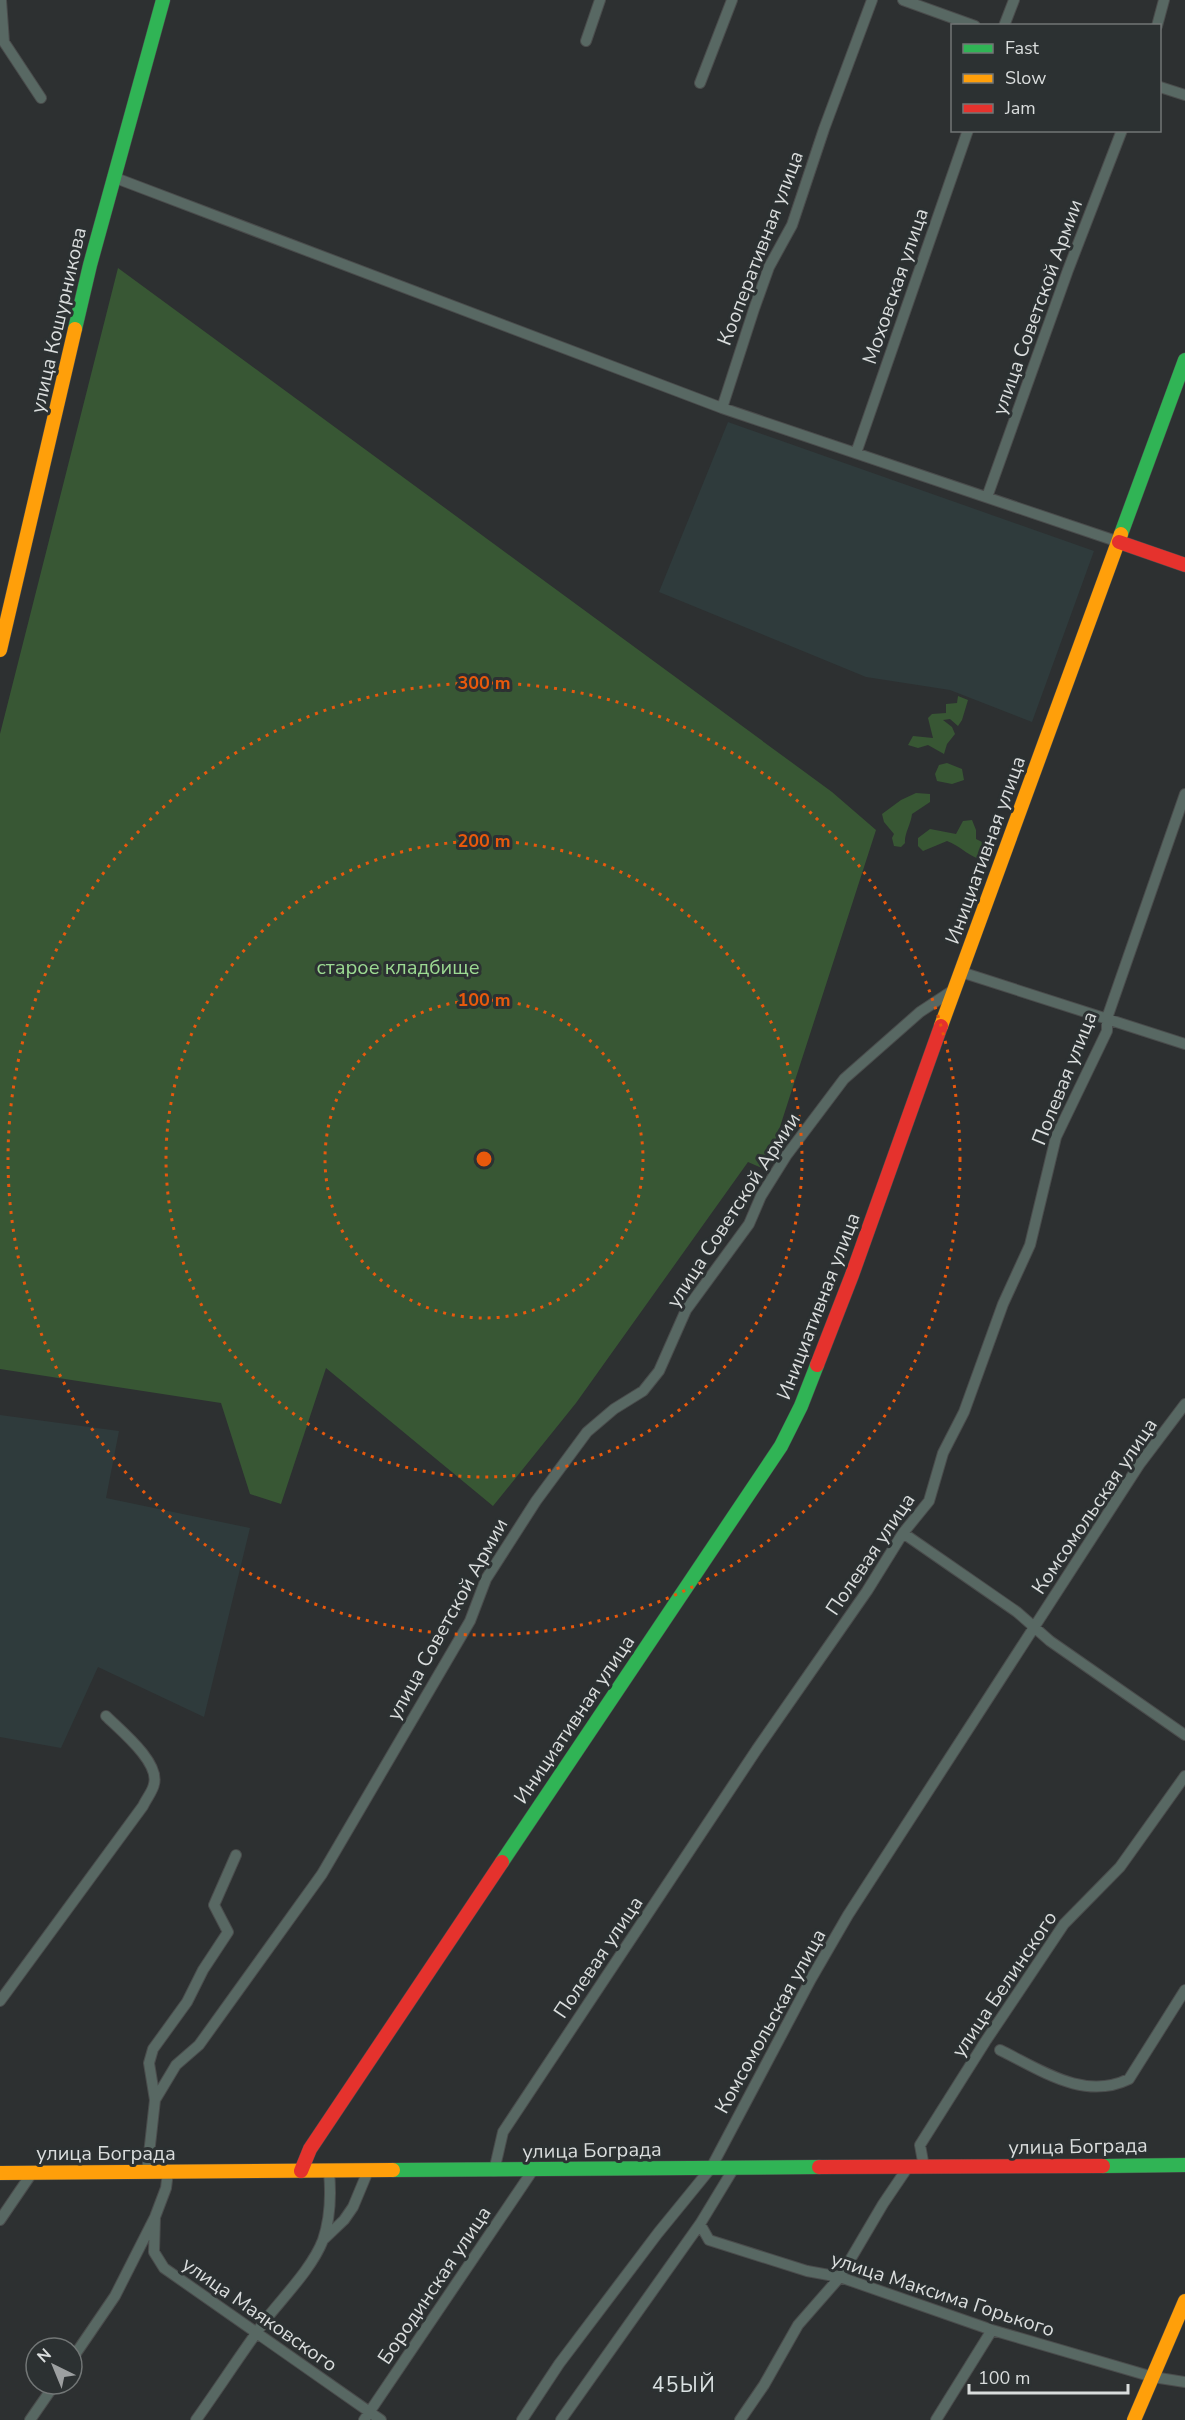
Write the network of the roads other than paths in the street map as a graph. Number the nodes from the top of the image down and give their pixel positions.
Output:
1 (1, 0) edge
2 (163, 0) edge
3 (600, 0) edge
4 (732, 0) edge
5 (872, 0) edge
6 (903, 0) edge
7 (1014, 0) edge
8 (1164, 0) edge
9 (969, 24) edge
10 (1005, 24) edge
11 (1158, 24) edge
12 (586, 41) dead end
13 (700, 83) dead end
14 (1161, 87) edge
15 (1185, 95) edge
16 (42, 98) dead end
17 (967, 132) edge
18 (1121, 132) edge
19 (113, 177) junction
20 (1185, 360) edge
21 (722, 408) junction
22 (856, 453) junction
23 (987, 497) junction
24 (1119, 542) junction
25 (1185, 565) edge
26 (0, 650) edge
27 (1185, 794) edge
28 (961, 972) junction
29 (955, 990) junction
30 (1107, 1018) junction
31 (1185, 1044) edge
32 (1185, 1404) edge
33 (903, 1533) junction
34 (1034, 1628) junction
35 (106, 1716) dead end
36 (1185, 1735) edge
37 (1185, 1776) edge
38 (236, 1855) dead end
39 (1185, 1990) edge
40 (0, 2001) edge
41 (1000, 2050) dead end
42 (155, 2100) junction
43 (1185, 2165) edge
44 (908, 2167) junction
45 (924, 2167) junction
46 (711, 2168) junction
47 (734, 2168) junction
48 (533, 2170) junction
49 (301, 2171) junction
50 (368, 2171) junction
51 (494, 2171) junction
52 (147, 2172) junction
53 (168, 2172) junction
54 (329, 2172) junction
55 (0, 2173) edge
56 (32, 2173) junction
57 (155, 2217) junction
58 (0, 2220) edge
59 (700, 2224) junction
60 (322, 2240) junction
61 (840, 2277) junction
62 (1185, 2301) edge
63 (992, 2330) junction
64 (257, 2332) junction
65 (84, 2341) edge
66 (1153, 2377) junction
67 (1185, 2382) edge
68 (47, 2396) edge
69 (367, 2416) edge
70 (30, 2420) edge
71 (196, 2420) edge
72 (381, 2420) edge
73 (522, 2420) edge
74 (561, 2420) edge
75 (740, 2420) edge
76 (936, 2420) edge
77 (1134, 2420) edge

1 - 16 street
2 - 19 main road, улица Кошурникова
3 - 12 street
4 - 13 street
5 - 21 street, Кооперативная улица
6 - 9 street
7 - 10 street
8 - 11 street
14 - 15 street
17 - 22 street, Моховская улица
18 - 23 street, улица Советской Армии
19 - 21 street
19 - 26 main road, улица Кошурникова
20 - 24 main road, Инициативная улица
21 - 22 street
22 - 23 street
23 - 24 street
24 - 25 main road
24 - 28 main road, Инициативная улица
27 - 30 street, Полевая улица
28 - 29 main road, Инициативная улица
28 - 30 street
29 - 42 street, улица Советской Армии
29 - 49 main road, Инициативная улица
30 - 31 street
30 - 33 street, Полевая улица
32 - 34 street, Комсомольская улица
33 - 34 street, Комсомольская улица
33 - 51 street, Полевая улица
34 - 36 street
34 - 46 street, Комсомольская улица
35 - 40 street
37 - 45 street, улица Белинского
38 - 42 street, улица Советской Армии
39 - 41 street
42 - 52 street, улица Советской Армии
43 - 45 main road, улица Бограда
44 - 45 main road, улица Бограда
44 - 47 main road, улица Бограда
44 - 61 street
46 - 47 main road, улица Бограда
46 - 48 main road, улица Бограда
46 - 73 street, Комсомольская улица
47 - 59 street
48 - 51 main road, улица Бограда
48 - 69 street, Бородинская улица
49 - 53 main road, улица Бограда
49 - 54 main road, улица Бограда
50 - 51 main road, улица Бограда
50 - 54 main road, улица Бограда
50 - 60 street
52 - 53 main road, улица Бограда
52 - 56 main road, улица Бограда
53 - 57 street
54 - 60 street
55 - 56 main road, улица Бограда
56 - 58 street
57 - 64 street, улица Маяковского
57 - 65 street
59 - 61 street, улица Максима Горького
59 - 74 street
60 - 64 street
61 - 63 street, улица Максима Горького
61 - 75 street
62 - 66 main road
63 - 66 street, улица Максима Горького
63 - 76 street
64 - 69 street, улица Маяковского
64 - 71 street
66 - 67 street, улица Максима Горького
66 - 77 main road
68 - 70 street
69 - 72 street, улица Маяковского

